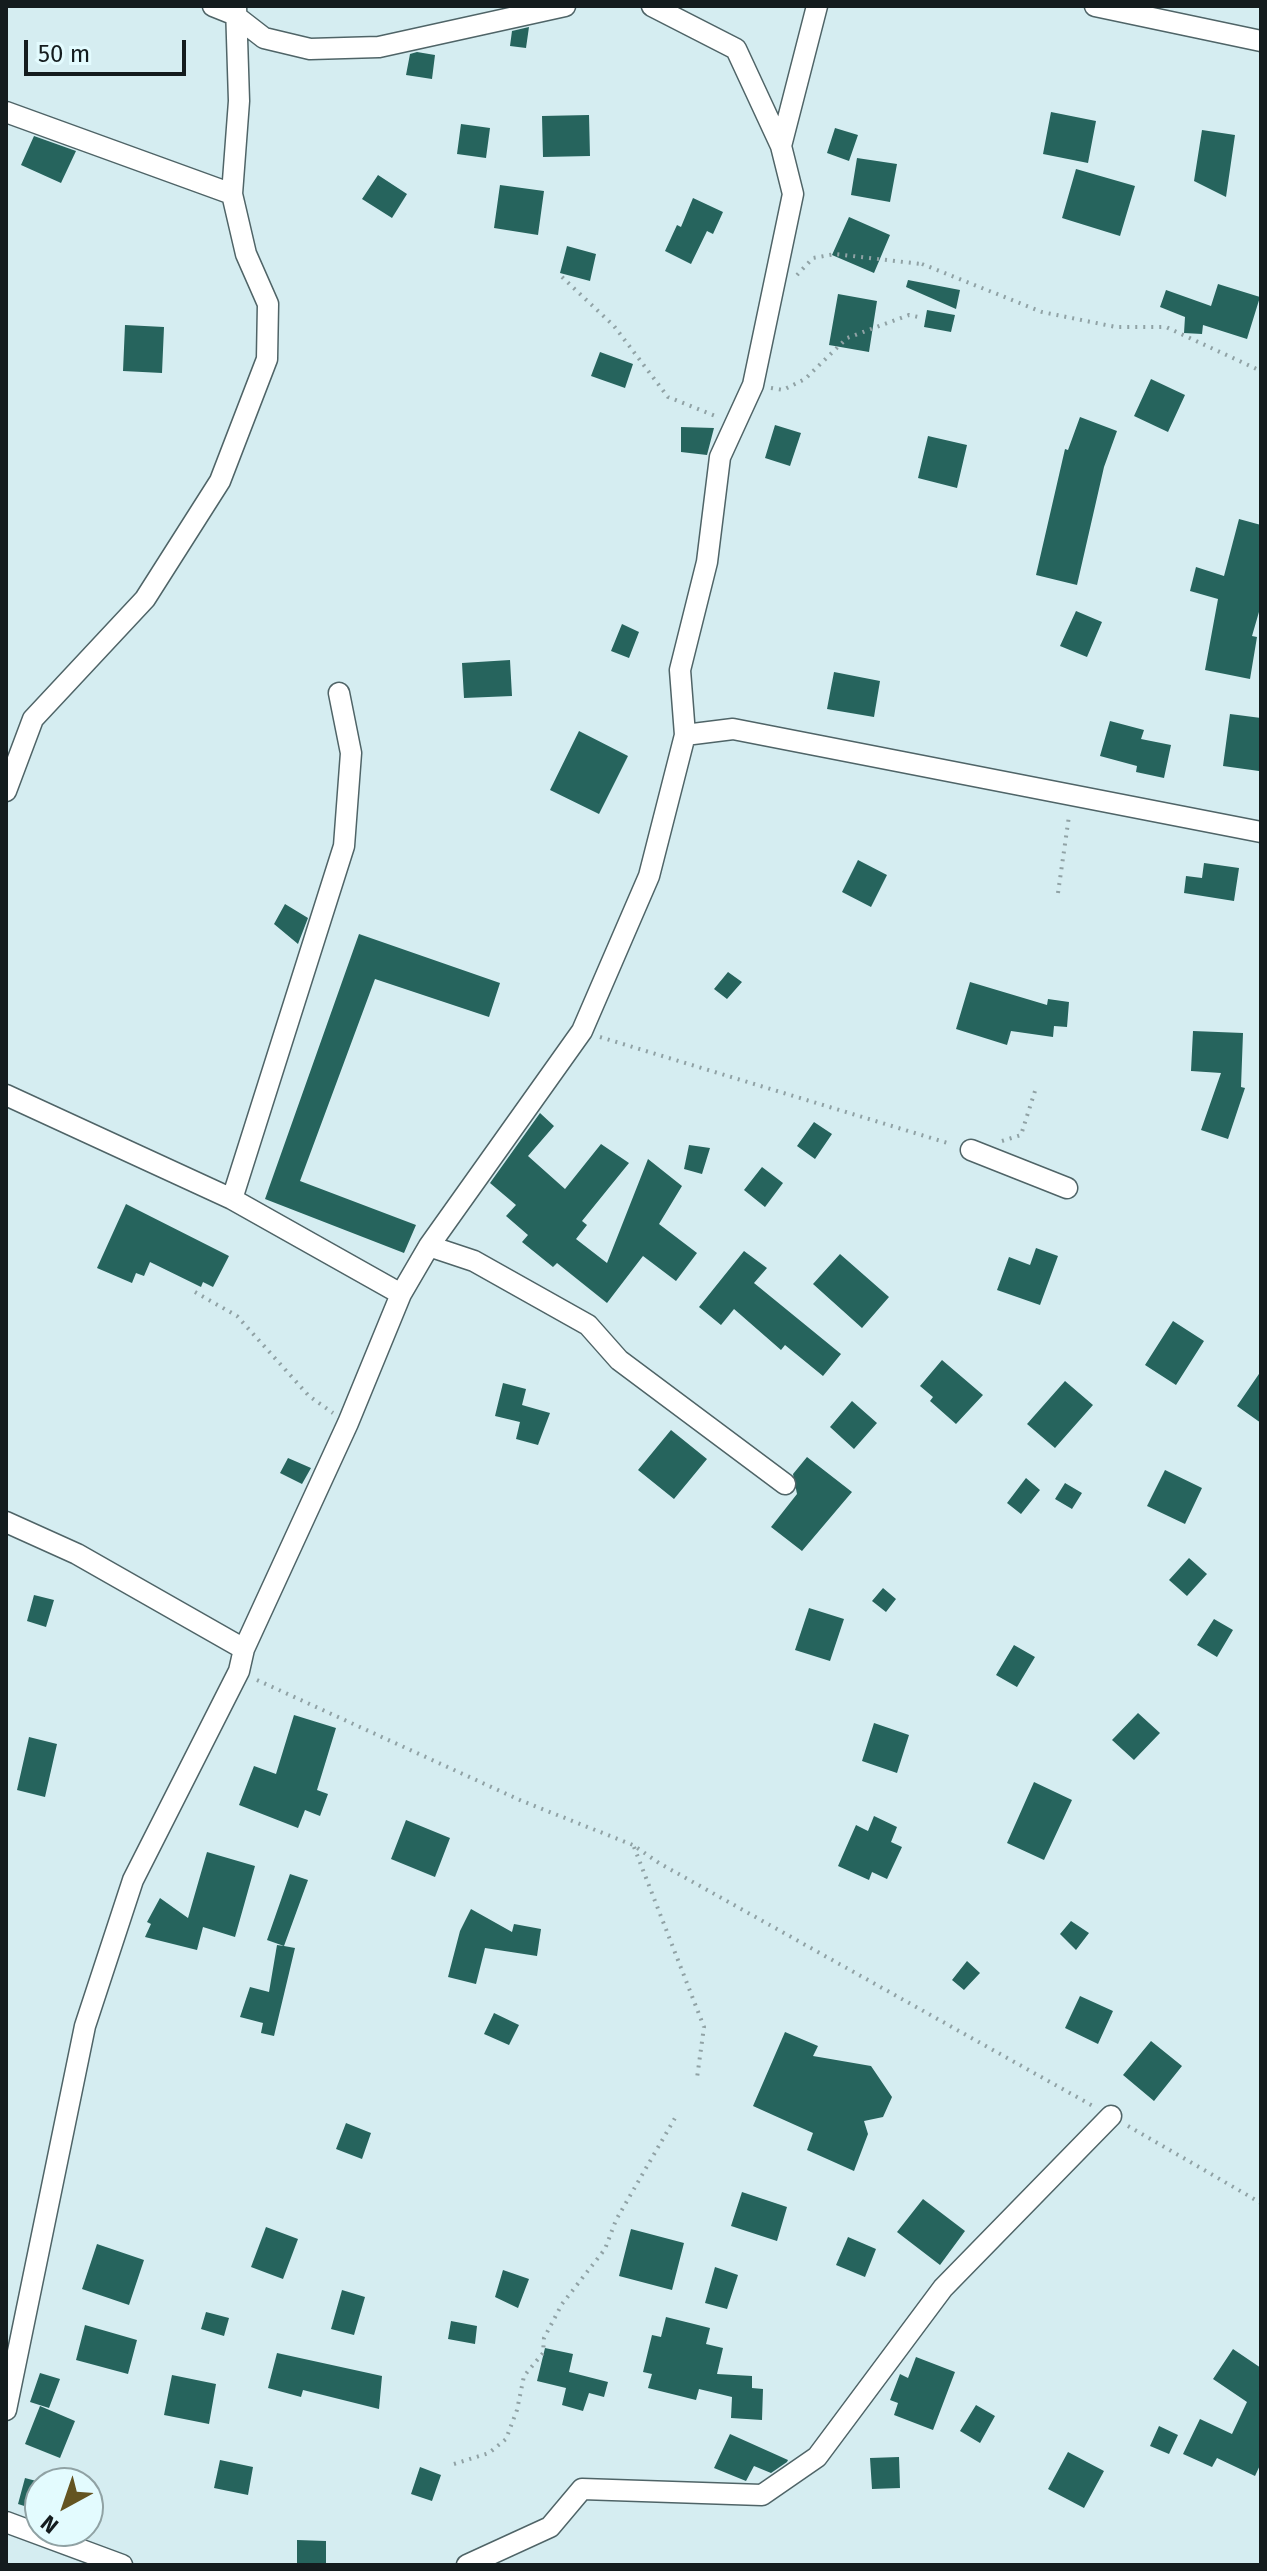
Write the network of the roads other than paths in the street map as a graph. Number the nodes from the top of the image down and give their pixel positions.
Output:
1 (213, 6) edge
2 (565, 6) edge
3 (652, 6) edge
4 (817, 6) edge
5 (1095, 6) edge
6 (234, 10) edge
7 (1261, 41) edge
8 (6, 112) edge
9 (781, 146) junction
10 (232, 194) junction
11 (339, 693) dead end
12 (685, 735) junction
13 (6, 791) edge
14 (1261, 832) edge
15 (6, 1095) edge
16 (971, 1150) road end
17 (1067, 1188) dead end
18 (232, 1199) junction
19 (429, 1246) junction
20 (401, 1294) junction
21 (785, 1484) dead end
22 (6, 1522) edge
23 (244, 1649) junction
24 (1111, 2116) road end
25 (6, 2410) edge
26 (6, 2522) edge
27 (122, 2565) edge
28 (467, 2565) edge

1 - 6 street
2 - 6 street
3 - 9 street
4 - 9 street
5 - 7 street
6 - 10 street
8 - 10 street
9 - 12 street
10 - 13 street
11 - 18 street
12 - 14 street
12 - 19 street
15 - 18 street
16 - 17 street
18 - 20 street
19 - 20 street
19 - 21 street
20 - 23 street
22 - 23 street
23 - 25 street
24 - 28 street
26 - 27 street

